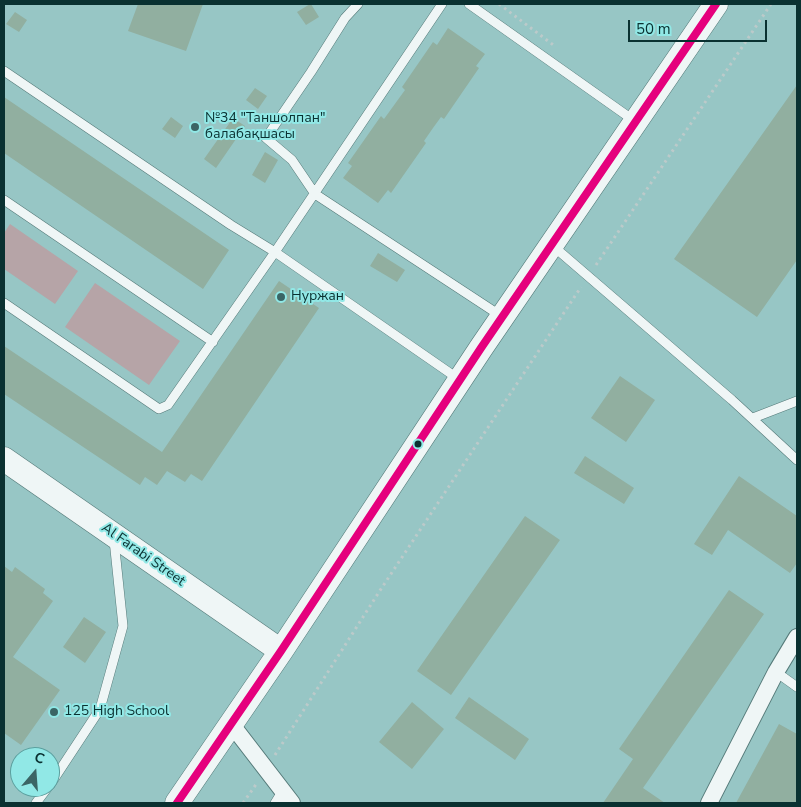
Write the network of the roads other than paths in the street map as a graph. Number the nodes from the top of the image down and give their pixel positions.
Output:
1 (358, 4) edge
2 (442, 4) edge
3 (469, 4) edge
4 (716, 4) edge
5 (4, 70) edge
6 (636, 122) junction
7 (314, 194) junction
8 (4, 200) edge
9 (552, 245) junction
10 (275, 252) junction
11 (4, 303) edge
12 (502, 317) junction
13 (213, 342) junction
14 (460, 380) junction
15 (797, 401) edge
16 (753, 418) junction
17 (4, 459) edge
18 (797, 460) edge
19 (113, 535) junction
20 (797, 637) edge
21 (281, 651) junction
22 (776, 672) junction
23 (797, 687) edge
24 (232, 725) junction
25 (60, 769) edge
26 (283, 799) edge
27 (178, 803) edge
28 (709, 803) edge

1 - 7 lane
2 - 7 lane
3 - 6 lane
4 - 6 main road
5 - 10 lane
6 - 9 main road
7 - 10 lane
7 - 12 lane
8 - 13 lane
9 - 12 main road
9 - 16 lane
10 - 13 lane
10 - 14 lane
11 - 13 lane
12 - 14 main road
14 - 21 main road
15 - 16 lane
16 - 18 lane
17 - 19 main road, Al Farabi Street
19 - 21 main road, Al Farabi Street
19 - 25 lane
20 - 22 street
21 - 24 main road
22 - 23 lane
22 - 28 street
24 - 26 street
24 - 27 main road

